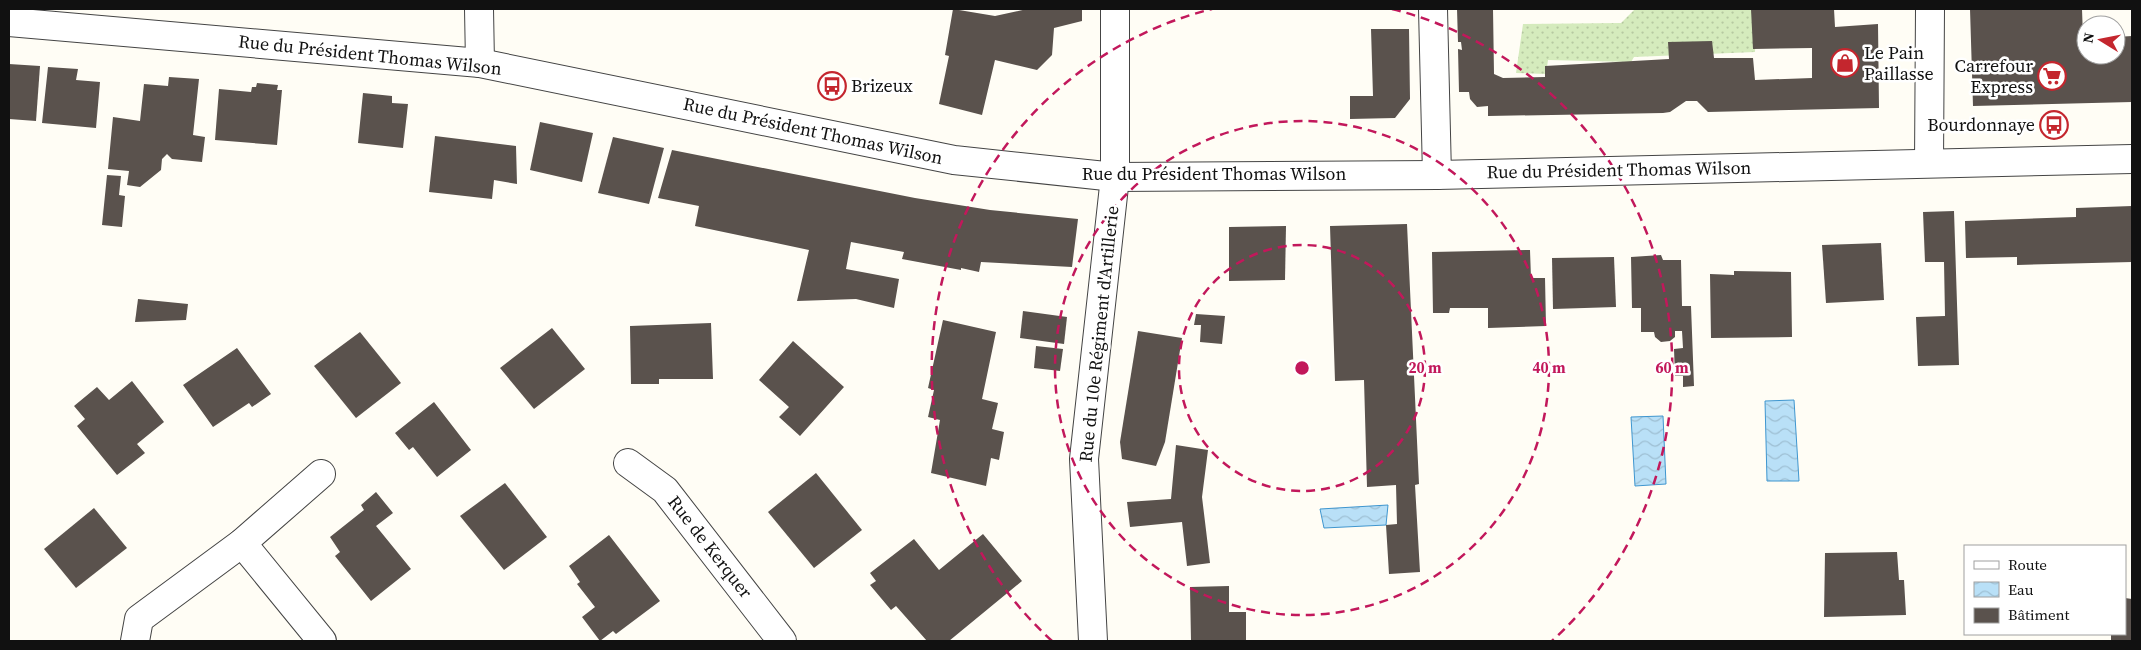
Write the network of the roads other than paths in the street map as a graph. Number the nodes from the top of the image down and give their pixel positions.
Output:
1 (479, 9) edge
2 (1115, 9) edge
3 (1433, 9) edge
4 (1930, 9) edge
5 (9, 22) edge
6 (480, 63) junction
7 (2132, 158) edge
8 (1929, 163) junction
9 (1437, 175) junction
10 (1115, 177) junction
11 (628, 463) dead end
12 (321, 474) dead end
13 (242, 543) junction
14 (135, 641) edge
15 (322, 641) edge
16 (782, 641) edge
17 (1093, 641) edge

1 - 6 street
2 - 10 street, Rue du 10e Régiment d'Artillerie
3 - 9 street
4 - 8 street
5 - 6 street, Rue du Président Thomas Wilson
6 - 10 street, Rue du Président Thomas Wilson
7 - 8 street, Rue du Président Thomas Wilson
8 - 9 street, Rue du Président Thomas Wilson
9 - 10 street, Rue du Président Thomas Wilson
10 - 17 street, Rue du 10e Régiment d'Artillerie
11 - 16 street, Rue de Kerquer
12 - 13 street
13 - 14 street
13 - 15 street

